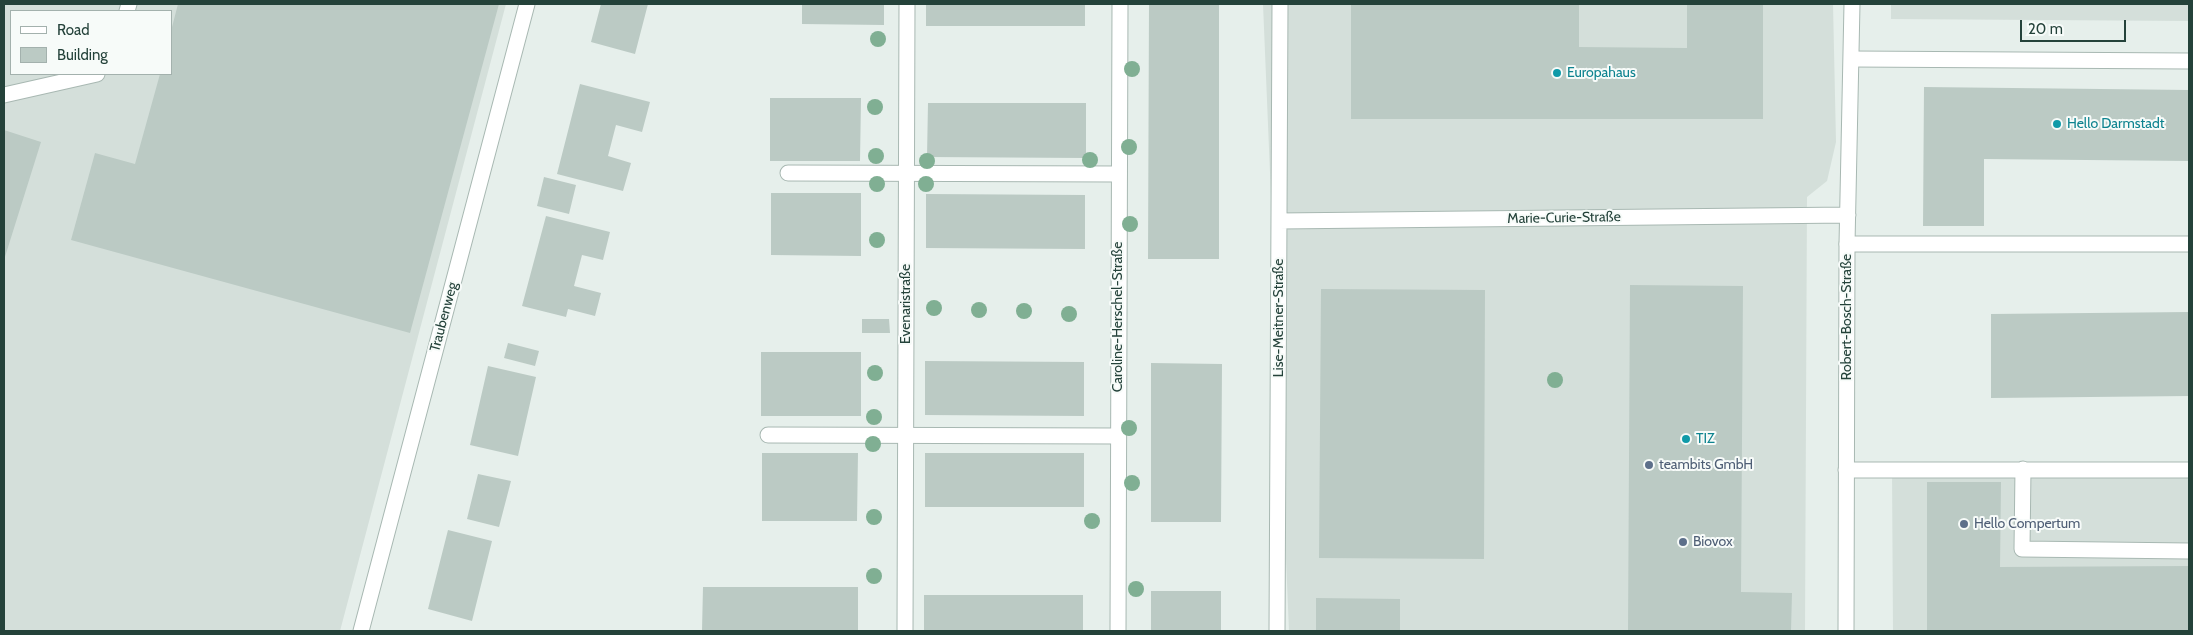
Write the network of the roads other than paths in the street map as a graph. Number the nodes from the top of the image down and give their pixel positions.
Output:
1 (527, 4) edge
2 (907, 4) edge
3 (1120, 4) edge
4 (1280, 4) edge
5 (1852, 4) edge
6 (1852, 59) junction
7 (2189, 61) edge
8 (93, 75) edge
9 (4, 95) edge
10 (788, 173) dead end
11 (907, 174) junction
12 (1119, 174) junction
13 (1848, 215) junction
14 (1279, 221) junction
15 (1847, 244) junction
16 (2189, 244) edge
17 (768, 435) dead end
18 (906, 435) junction
19 (1118, 436) junction
20 (2023, 469) junction
21 (1846, 470) junction
22 (2189, 470) edge
23 (2189, 550) edge
24 (361, 631) edge
25 (905, 631) edge
26 (1118, 631) edge
27 (1278, 631) edge
28 (1846, 631) edge

1 - 24 street, Traubenweg
2 - 11 street, Evenaristraße
3 - 12 street, Caroline-Herschel-Straße
4 - 14 street, Lise-Meitner-Straße
5 - 6 street, Robert-Bosch-Straße
6 - 7 street
6 - 13 street, Robert-Bosch-Straße
8 - 9 street
10 - 11 street
11 - 12 street
11 - 18 street, Evenaristraße
12 - 19 street, Caroline-Herschel-Straße
13 - 14 street, Marie-Curie-Straße
13 - 15 street, Robert-Bosch-Straße
14 - 27 street, Lise-Meitner-Straße
15 - 16 street
15 - 21 street, Robert-Bosch-Straße
17 - 18 street
18 - 19 street
18 - 25 street, Evenaristraße
19 - 26 street, Caroline-Herschel-Straße
20 - 21 street
20 - 22 street
20 - 23 street
21 - 28 street, Robert-Bosch-Straße

